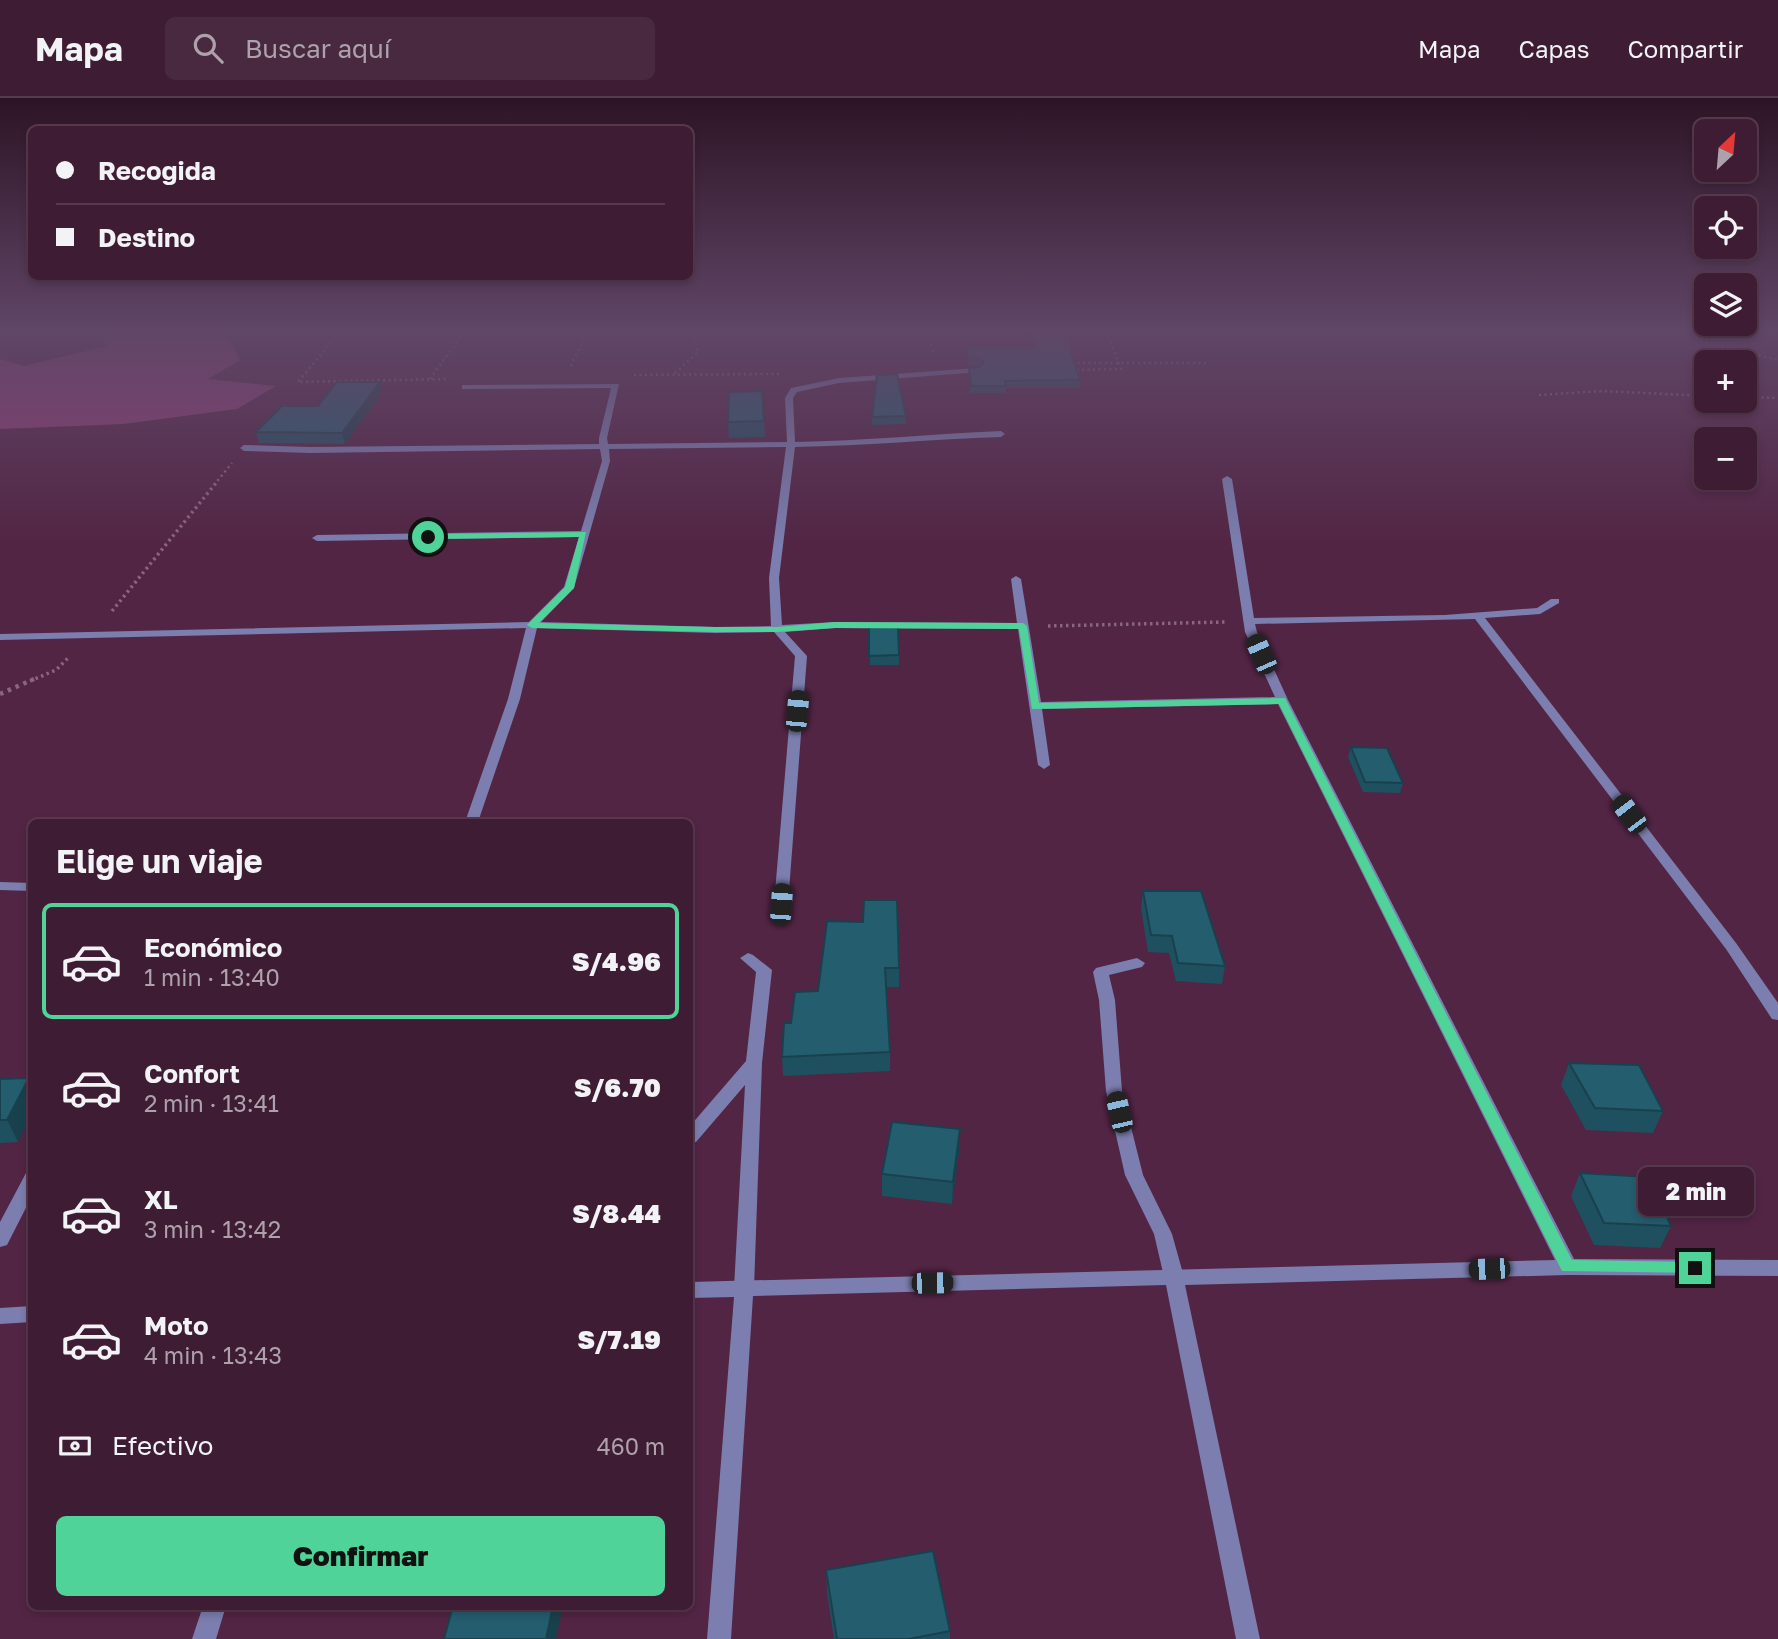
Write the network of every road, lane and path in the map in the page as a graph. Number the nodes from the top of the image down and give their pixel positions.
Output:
1 (612, 401) edge
2 (789, 401) edge
3 (1001, 434) dead end
4 (791, 444) junction
5 (604, 447) junction
6 (244, 448) joint
7 (1227, 478) dead end
8 (584, 534) junction
9 (317, 538) dead end
10 (1016, 579) dead end
11 (1555, 601) dead end
12 (1476, 615) junction
13 (1249, 621) junction
14 (532, 625) junction
15 (1023, 626) junction
16 (777, 629) junction
17 (93, 635) junction
18 (0, 637) edge
19 (0, 694) edge
20 (1282, 701) junction
21 (1035, 706) junction
22 (1044, 765) dead end
23 (473, 819) edge
24 (0, 886) edge
25 (28, 887) edge
26 (781, 904) dead end
27 (748, 958) dead end
28 (1136, 963) dead end
29 (1778, 1015) edge
30 (754, 1063) junction
31 (693, 1134) edge
32 (28, 1186) edge
33 (0, 1240) edge
34 (1568, 1266) junction
35 (1778, 1268) edge
36 (1174, 1277) junction
37 (744, 1288) junction
38 (693, 1290) edge
39 (28, 1314) edge
40 (0, 1316) edge
41 (214, 1610) edge
42 (204, 1639) edge
43 (719, 1639) edge
44 (1248, 1639) edge

1 - 5 street
2 - 4 street
3 - 4 street
4 - 5 street
4 - 16 street
5 - 6 street
5 - 8 street
6 - 17 path
7 - 13 street
8 - 9 street
8 - 14 street
10 - 15 street
11 - 12 street
12 - 13 street
12 - 29 street
13 - 15 path
13 - 20 street
14 - 16 street
14 - 17 street
14 - 23 street
15 - 16 street
15 - 21 street
16 - 26 street
17 - 18 street
17 - 19 path
20 - 21 street
20 - 34 street
21 - 22 street
24 - 25 street
27 - 30 street
28 - 36 street
30 - 31 street
30 - 37 street
32 - 33 street
34 - 35 street
34 - 36 street
36 - 37 street
36 - 44 street
37 - 38 street
37 - 43 street
39 - 40 street
41 - 42 street

